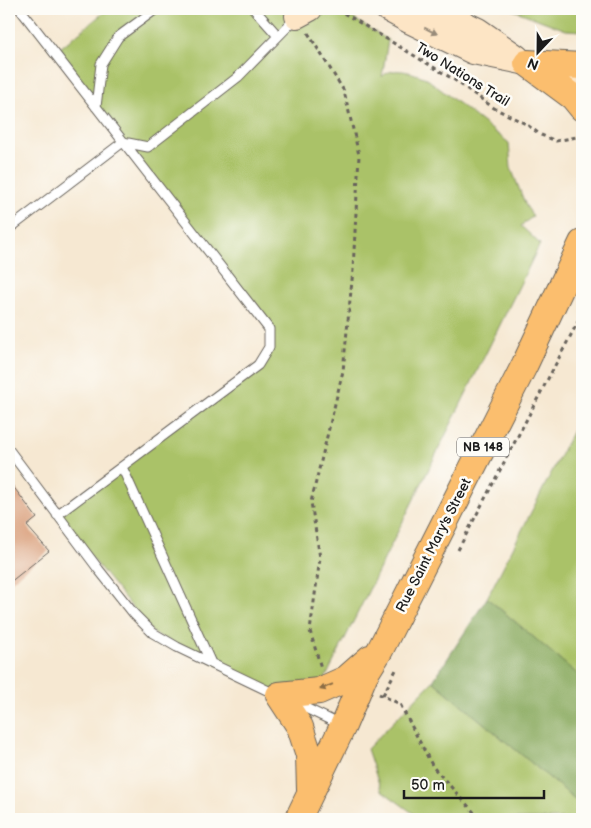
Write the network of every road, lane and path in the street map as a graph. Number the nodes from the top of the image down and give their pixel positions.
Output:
1 (20, 9) edge
2 (156, 9) edge
3 (254, 9) edge
4 (337, 9) edge
5 (388, 9) edge
6 (434, 9) edge
7 (303, 11) edge
8 (278, 36) junction
9 (527, 63) junction
10 (582, 66) edge
11 (582, 83) edge
12 (96, 107) junction
13 (582, 108) edge
14 (582, 136) edge
15 (123, 142) junction
16 (9, 229) edge
17 (582, 243) edge
18 (582, 314) edge
19 (9, 450) edge
20 (122, 467) junction
21 (57, 515) junction
22 (454, 558) dead end
23 (390, 655) junction
24 (211, 663) junction
25 (360, 689) junction
26 (279, 695) junction
27 (343, 726) junction
28 (310, 794) junction
29 (298, 819) edge
30 (480, 819) edge

1 - 12 lane
2 - 12 lane
3 - 8 lane
4 - 14 path, Two Nations Trail
5 -> 9 main road
6 - 9 main road
7 - 8 lane
7 - 25 path
8 - 15 lane
9 - 10 main road
9 - 11 main road
9 - 13 main road
12 - 15 lane
15 - 16 lane
15 - 20 lane
17 - 23 main road, Rue Saint Mary's Street / NB 148
18 - 22 path
19 - 21 lane
20 - 21 lane
20 - 24 lane
21 - 24 lane
23 - 25 path
23 - 25 main road, Rue Saint Mary's Street / NB 148
24 - 26 lane
25 -> 26 main road
25 - 27 main road, Rue Saint Mary's Street / NB 148
25 - 30 path
26 - 27 lane
26 - 28 main road
27 - 28 main road, Rue Saint Mary's Street / NB 148
28 - 29 main road, Rue Saint Mary's Street / NB 148

